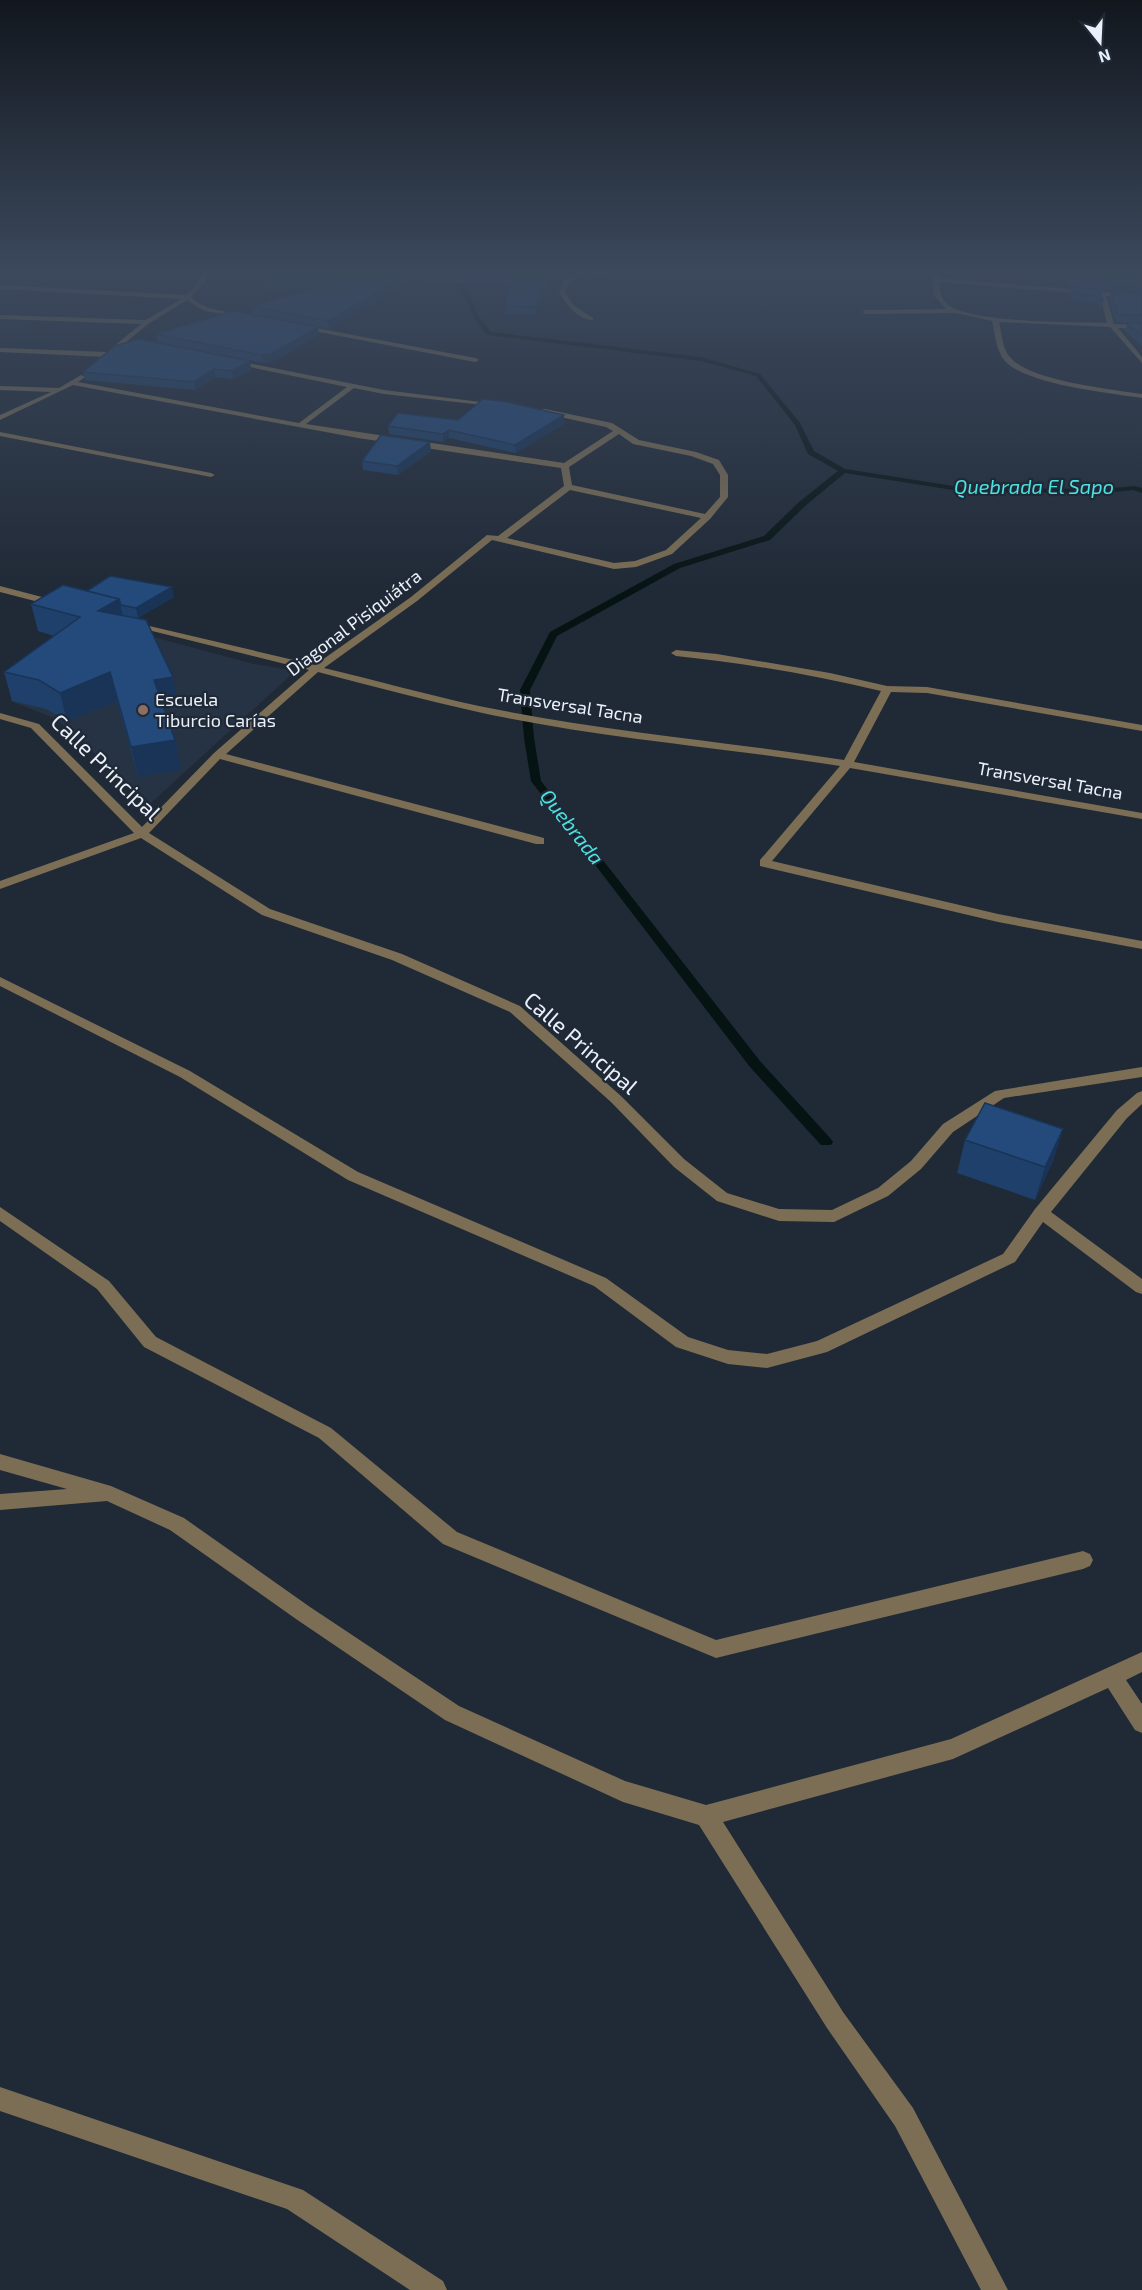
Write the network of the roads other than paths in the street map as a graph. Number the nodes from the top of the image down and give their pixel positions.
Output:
1 (77, 380) edge
2 (322, 380) edge
3 (1066, 380) edge
4 (73, 383) junction
5 (353, 386) junction
6 (0, 388) edge
7 (62, 390) junction
8 (1142, 396) edge
9 (515, 407) edge
10 (537, 410) edge
11 (0, 418) edge
12 (299, 426) junction
13 (617, 432) junction
14 (0, 434) edge
15 (565, 466) junction
16 (211, 475) dead end
17 (568, 487) junction
18 (707, 517) junction
19 (495, 538) junction
20 (0, 589) edge
21 (70, 607) edge
22 (125, 621) edge
23 (676, 653) dead end
24 (315, 669) junction
25 (887, 689) junction
26 (0, 716) edge
27 (1142, 728) edge
28 (218, 755) junction
29 (847, 765) junction
30 (1142, 816) edge
31 (142, 834) junction
32 (540, 841) dead end
33 (0, 885) edge
34 (1142, 945) edge
35 (0, 981) edge
36 (1142, 1072) edge
37 (1142, 1096) edge
38 (0, 1212) edge
39 (1041, 1214) junction
40 (1142, 1288) edge
41 (0, 1462) edge
42 (111, 1494) junction
43 (0, 1502) edge
44 (1083, 1560) dead end
45 (1142, 1662) edge
46 (1112, 1676) junction
47 (1142, 1723) edge
48 (706, 1816) junction
49 (0, 2099) edge
50 (434, 2290) edge
51 (995, 2290) edge

1 - 4 street
2 - 5 street
3 - 8 street
4 - 7 street
4 - 12 street
5 - 9 street
5 - 12 street
6 - 7 street
7 - 11 street
10 - 13 street
12 - 15 street
13 - 15 street
13 - 18 street
14 - 16 street
15 - 17 street
17 - 18 street
17 - 19 street, Diagonal Pisiquiátra
18 - 19 street
19 - 24 street, Diagonal Pisiquiátra
20 - 21 street
22 - 24 street, Transversal Tacna
23 - 25 street
24 - 28 street, Diagonal Pisiquiátra
24 - 29 street, Transversal Tacna
25 - 27 street
25 - 29 street
26 - 31 street, Calle Principal
28 - 31 street, Diagonal Pisiquiátra
28 - 32 street
29 - 30 street, Transversal Tacna
29 - 34 street
31 - 33 street, Diagonal Pisiquiátra
31 - 36 street, Calle Principal
35 - 39 street
37 - 39 street
38 - 44 street
39 - 40 street
41 - 42 street
42 - 43 street
42 - 48 street
45 - 46 street
46 - 47 street
46 - 48 street
48 - 51 street
49 - 50 street

